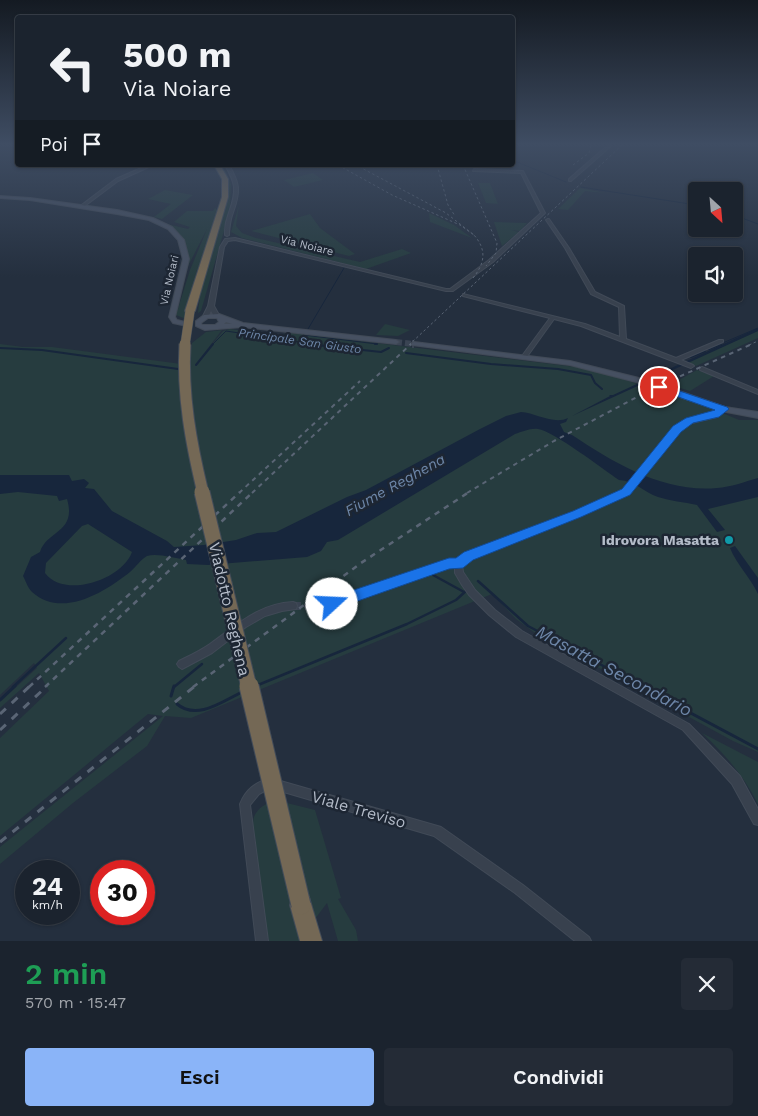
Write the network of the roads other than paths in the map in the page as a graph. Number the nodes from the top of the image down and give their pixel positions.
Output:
1 (105, 189) edge
2 (225, 189) edge
3 (236, 189) edge
4 (532, 189) edge
5 (0, 197) edge
6 (81, 207) junction
7 (548, 220) dead end
8 (230, 238) junction
9 (465, 295) dead end
10 (210, 306) junction
11 (219, 316) junction
12 (553, 317) junction
13 (196, 319) junction
14 (242, 325) junction
15 (217, 327) junction
16 (623, 340) junction
17 (721, 341) dead end
18 (396, 342) tunnel mouth
19 (414, 344) tunnel mouth
20 (524, 357) junction
21 (677, 360) junction
22 (691, 366) dead end
23 (702, 369) dead end
24 (640, 381) dead end
25 (654, 385) dead end
26 (758, 392) edge
27 (724, 409) junction
28 (758, 415) edge
29 (458, 564) junction
30 (294, 606) tunnel mouth
31 (309, 606) tunnel mouth
32 (182, 664) dead end
33 (758, 820) edge
34 (310, 940) edge
35 (262, 941) edge
36 (585, 941) edge

1 - 6 street
2 - 13 highway, Viadotto Reghena
3 - 8 street
4 - 8 street, Via Noiare
5 - 6 street, Via Noiari
6 - 13 street, Via Noiari
7 - 16 street
8 - 10 street
9 - 12 street
10 - 11 street
10 - 13 street
11 - 13 street
11 - 14 street
11 - 15 street
12 - 16 street
12 - 20 street
13 - 15 street
13 - 34 highway, Viadotto Reghena, bridge
14 - 15 street
14 - 18 street
16 - 21 street
17 - 21 street
19 - 20 street
20 - 24 street
21 - 22 street
23 - 26 street
25 - 27 street
27 - 28 street
27 - 29 street
29 - 31 street
29 - 33 street
30 - 32 street
35 - 36 street, Viale Treviso

